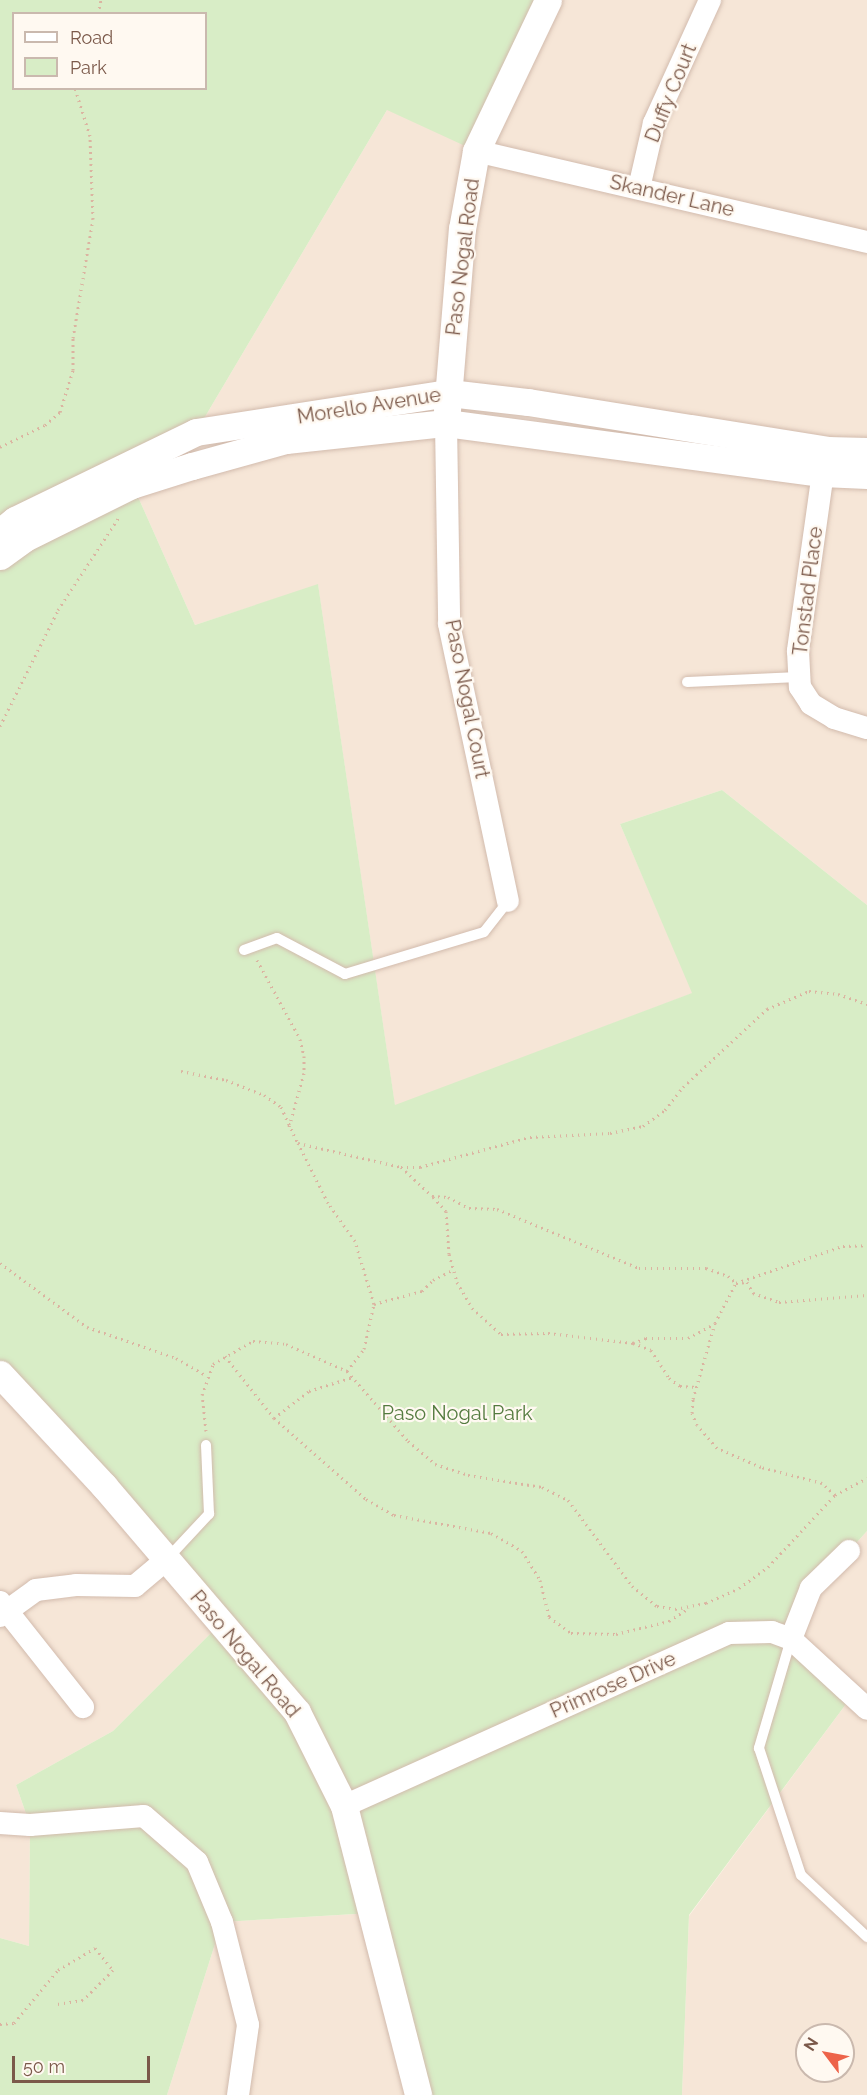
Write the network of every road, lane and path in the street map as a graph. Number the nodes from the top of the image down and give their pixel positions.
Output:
1 (548, 0) edge
2 (710, 0) edge
3 (76, 90) edge
4 (476, 151) junction
5 (639, 188) junction
6 (867, 242) edge
7 (449, 393) junction
8 (446, 423) junction
9 (0, 447) edge
10 (867, 452) edge
11 (824, 462) junction
12 (867, 475) edge
13 (132, 485) junction
14 (0, 532) edge
15 (0, 556) edge
16 (799, 677) junction
17 (687, 682) dead end
18 (0, 726) edge
19 (867, 728) edge
20 (508, 902) joint
21 (248, 949) joint
22 (867, 1004) edge
23 (182, 1071) dead end
24 (289, 1127) junction
25 (298, 1143) junction
26 (401, 1167) junction
27 (432, 1196) junction
28 (867, 1245) edge
29 (0, 1263) edge
30 (453, 1270) junction
31 (736, 1283) junction
32 (867, 1295) edge
33 (374, 1304) junction
34 (715, 1323) junction
35 (633, 1343) junction
36 (224, 1355) junction
37 (347, 1371) junction
38 (0, 1374) edge
39 (206, 1375) junction
40 (353, 1377) junction
41 (697, 1387) junction
42 (274, 1418) junction
43 (206, 1444) joint
44 (867, 1478) edge
45 (835, 1494) junction
46 (849, 1551) dead end
47 (165, 1561) junction
48 (691, 1607) junction
49 (2, 1609) edge
50 (791, 1639) junction
51 (83, 1707) dead end
52 (867, 1709) edge
53 (344, 1806) junction
54 (0, 1822) edge
55 (867, 1937) edge
56 (57, 2004) dead end
57 (0, 2024) edge
58 (238, 2095) edge
59 (418, 2095) edge

1 - 4 street, Paso Nogal Road
2 - 5 street, Duffy Court
3 - 9 path
4 - 5 street, Skander Lane
4 - 7 street, Paso Nogal Road
5 - 6 street, Skander Lane
7 - 8 street, Paso Nogal Road
7 - 11 street, Morello Avenue
7 - 14 street, Morello Avenue
8 - 11 street, Morello Avenue
8 - 13 street, Morello Avenue
8 - 20 street, Paso Nogal Court
10 - 11 street, Morello Avenue
11 - 12 street, Morello Avenue
11 - 16 street, Tonstad Place
13 - 15 street, Morello Avenue
13 - 18 path
16 - 17 lane
16 - 19 street, Tonstad Place
20 - 21 lane
21 - 24 path
22 - 26 path
23 - 24 path
24 - 25 path
25 - 26 path
25 - 33 path
26 - 27 path
27 - 30 path
27 - 31 path
28 - 31 path
29 - 39 path
30 - 33 path
30 - 35 path
31 - 32 path
31 - 34 path
33 - 37 path
34 - 35 path
34 - 41 path
35 - 41 path
36 - 37 path
36 - 39 path
36 - 42 path
37 - 40 path
38 - 47 street, Paso Nogal Road
39 - 43 path
40 - 42 path
40 - 48 path
41 - 45 path
42 - 48 path
43 - 47 lane
44 - 45 path
45 - 48 path
46 - 50 street
47 - 49 street
47 - 53 street, Paso Nogal Road
49 - 51 street
50 - 52 street, Primrose Drive
50 - 53 street, Primrose Drive
50 - 55 lane
53 - 59 street, Paso Nogal Road
54 - 58 street
56 - 57 path

